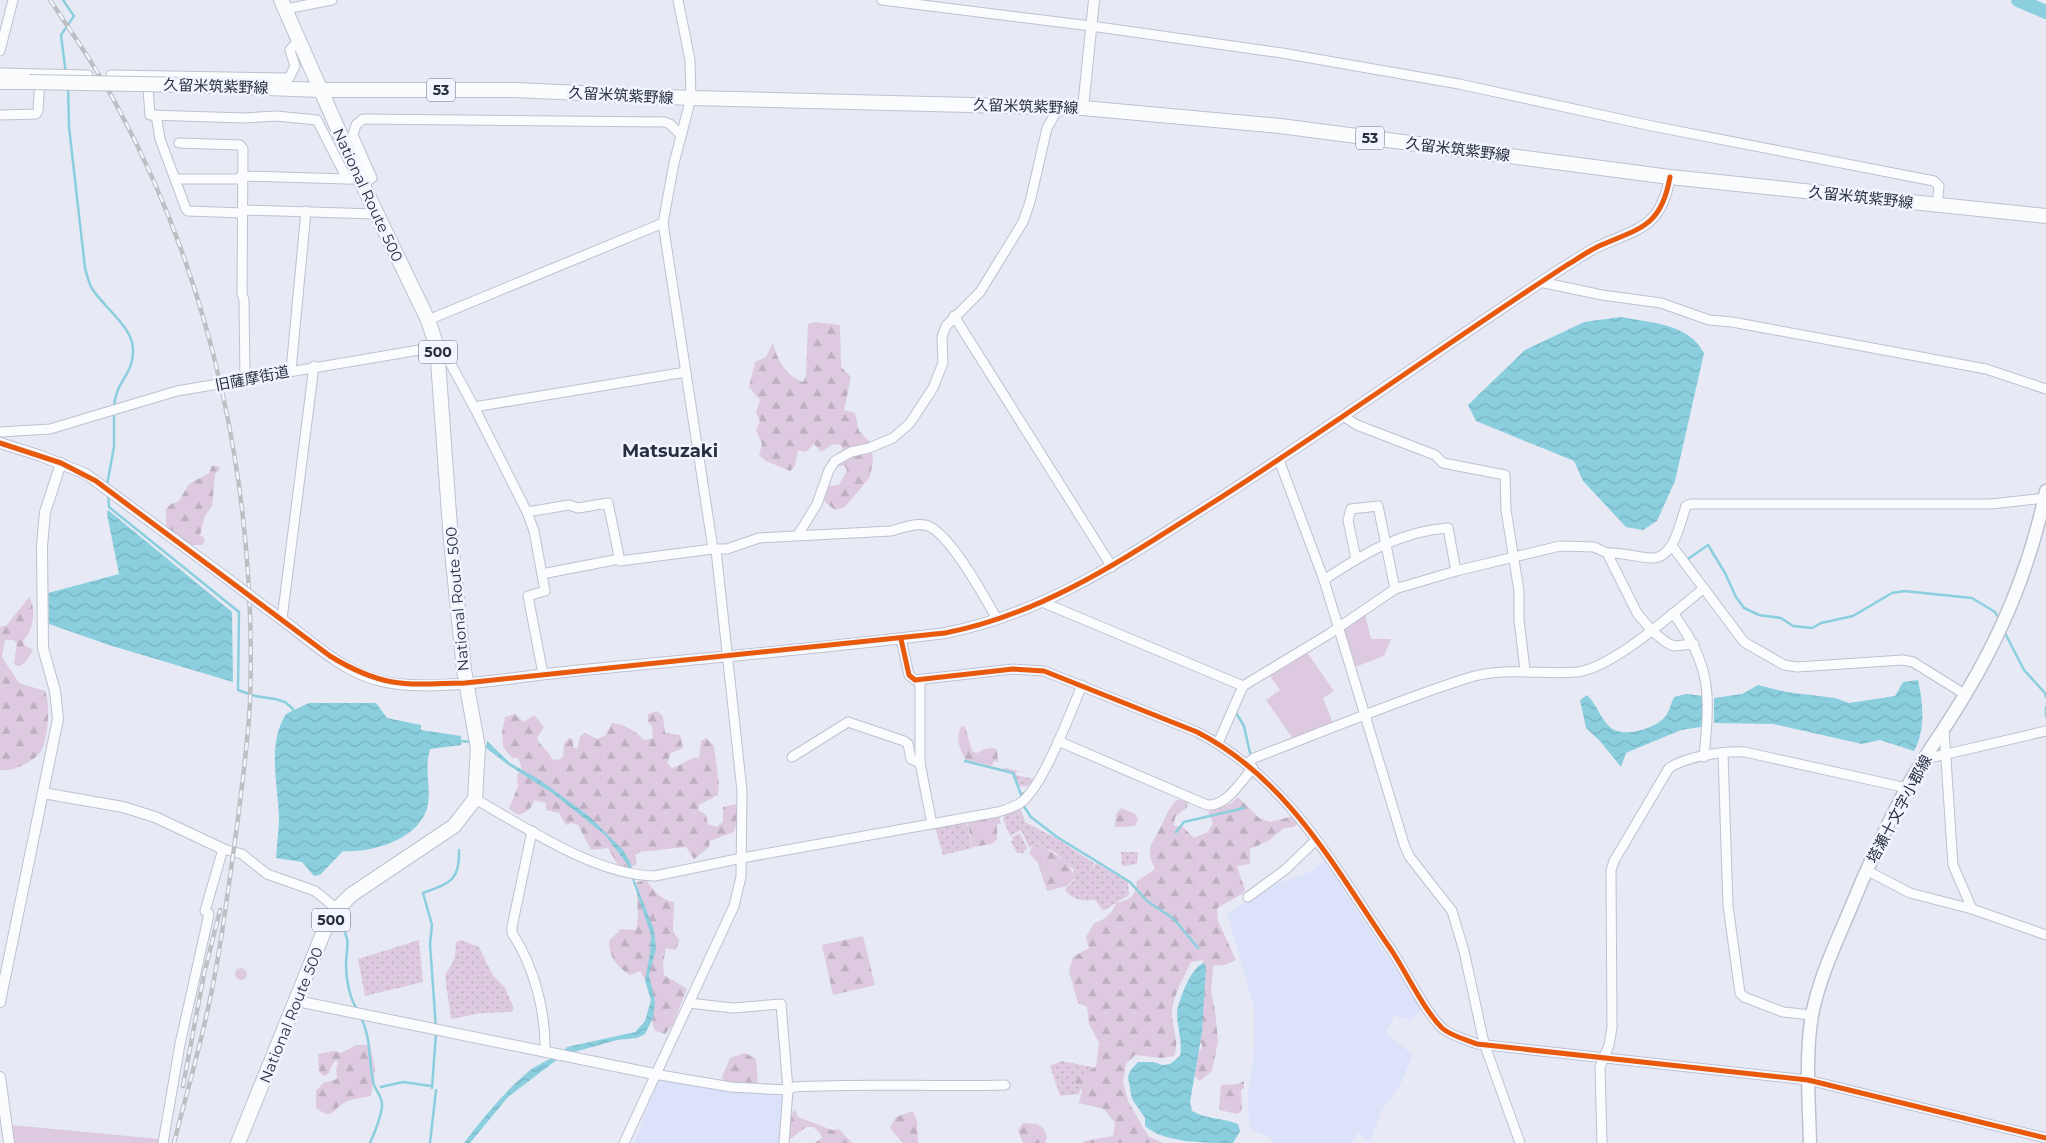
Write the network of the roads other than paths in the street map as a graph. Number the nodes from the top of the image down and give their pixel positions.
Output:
1 (13, 0) edge
2 (332, 0) edge
3 (678, 0) edge
4 (882, 0) edge
5 (1094, 0) edge
6 (283, 5) edge
7 (1091, 26) junction
8 (298, 41) junction
9 (0, 51) edge
10 (0, 73) edge
11 (88, 75) dead end
12 (111, 76) dead end
13 (147, 76) junction
14 (34, 78) junction
15 (0, 82) edge
16 (320, 90) junction
17 (691, 98) junction
18 (1059, 106) junction
19 (1083, 108) junction
20 (0, 116) edge
21 (156, 116) junction
22 (682, 135) junction
23 (178, 143) dead end
24 (1670, 177) junction
25 (241, 178) junction
26 (176, 179) junction
27 (356, 181) junction
28 (1937, 205) junction
29 (306, 211) junction
30 (242, 212) junction
31 (376, 214) junction
32 (2046, 216) edge
33 (663, 223) junction
34 (1540, 282) junction
35 (954, 316) junction
36 (428, 320) junction
37 (438, 347) junction
38 (314, 366) junction
39 (291, 370) junction
40 (686, 372) junction
41 (245, 380) junction
42 (2046, 389) edge
43 (474, 406) junction
44 (1343, 416) junction
45 (0, 432) edge
46 (0, 443) edge
47 (1279, 460) junction
48 (61, 463) junction
49 (2045, 496) edge
50 (527, 512) junction
51 (798, 536) junction
52 (1386, 543) junction
53 (1672, 546) junction
54 (714, 549) junction
55 (1606, 553) junction
56 (1514, 557) junction
57 (619, 559) junction
58 (1356, 559) junction
59 (1112, 567) junction
60 (1456, 571) junction
61 (542, 574) junction
62 (1324, 580) junction
63 (1395, 589) junction
64 (1702, 589) junction
65 (1042, 602) junction
66 (1673, 613) junction
67 (282, 619) junction
68 (997, 619) junction
69 (1338, 627) junction
70 (1652, 631) junction
71 (901, 639) junction
72 (1694, 644) junction
73 (728, 656) junction
74 (1525, 670) junction
75 (543, 674) junction
76 (920, 679) junction
77 (466, 683) junction
78 (1082, 685) junction
79 (1242, 686) junction
80 (1966, 695) junction
81 (1366, 716) junction
82 (1944, 729) junction
83 (2046, 731) edge
84 (1058, 741) junction
85 (1218, 743) junction
86 (1723, 754) junction
87 (1945, 754) junction
88 (792, 757) dead end
89 (1704, 757) junction
90 (1925, 759) junction
91 (920, 763) junction
92 (1250, 765) junction
93 (1907, 788) junction
94 (43, 793) junction
95 (475, 799) junction
96 (932, 824) junction
97 (532, 831) junction
98 (1316, 840) junction
99 (223, 849) junction
100 (742, 858) junction
101 (1866, 870) junction
102 (1248, 897) dead end
103 (337, 909) junction
104 (1972, 909) junction
105 (2046, 934) edge
106 (297, 1001) junction
107 (0, 1002) edge
108 (690, 1003) junction
109 (1812, 1015) junction
110 (1484, 1043) junction
111 (545, 1052) junction
112 (1603, 1058) junction
113 (654, 1074) junction
114 (0, 1077) edge
115 (1808, 1080) junction
116 (1005, 1085) dead end
117 (788, 1090) junction
118 (2046, 1138) edge
119 (9, 1143) edge
120 (163, 1143) edge
121 (238, 1143) edge
122 (624, 1143) edge
123 (784, 1143) edge
124 (1520, 1143) edge
125 (1602, 1143) edge
126 (1810, 1143) edge

1 - 9 street
2 - 6 street
3 - 17 street
4 - 7 street
5 - 7 street
6 - 8 main road, National Route 500 / 500
7 - 19 street
7 - 28 street
8 - 13 street
8 - 16 main road, National Route 500 / 500
10 - 14 street
11 - 14 street
12 - 13 street
13 - 21 street
14 - 15 main road, 久留米筑紫野線 / 53
14 - 16 main road, 久留米筑紫野線 / 53, bridge
14 - 20 street
16 - 17 main road, 久留米筑紫野線 / 53
16 - 27 main road, National Route 500 / 500
17 - 18 main road, 久留米筑紫野線 / 53
17 - 22 street
18 - 19 main road, 久留米筑紫野線 / 53
18 - 35 street
19 - 24 main road, 久留米筑紫野線 / 53
21 - 26 street
21 - 27 street
22 - 27 street
22 - 33 street
23 - 25 street
24 - 28 main road, 久留米筑紫野線 / 53
24 - 34 street
25 - 26 street
25 - 27 street
25 - 30 street
26 - 30 street
27 - 31 main road, National Route 500 / 500
28 - 32 main road, 久留米筑紫野線 / 53
29 - 30 street
29 - 31 street
29 - 39 street
30 - 41 street
31 - 36 main road, National Route 500 / 500
33 - 36 street
33 - 40 street
34 - 42 street
34 - 44 street
35 - 51 street
35 - 59 street
36 - 37 main road, National Route 500 / 500
37 - 38 street, 旧薩摩街道
37 - 43 street
37 - 77 main road, National Route 500 / 500
38 - 39 street, 旧薩摩街道
38 - 67 street
39 - 41 street, 旧薩摩街道
40 - 43 street
40 - 54 street
41 - 45 street, 旧薩摩街道
43 - 50 street
44 - 47 street
44 - 56 street
46 - 48 street
47 - 59 street
47 - 62 street
48 - 67 street, bridge
48 - 94 street
49 - 53 street
49 - 80 main road, 塔瀬十文字小郡線
50 - 57 street
50 - 61 street
51 - 54 street
51 - 68 street
52 - 58 street
52 - 58 street
52 - 60 street
52 - 63 street
53 - 55 street
53 - 64 street
54 - 57 street
54 - 73 street
55 - 56 street
55 - 70 street
56 - 60 street
56 - 74 street
57 - 61 street
58 - 62 street
59 - 65 street
60 - 63 street
61 - 75 street
62 - 69 street
63 - 69 street
64 - 66 street
64 - 80 street
65 - 68 street
65 - 79 street
66 - 70 street
66 - 72 street
67 - 77 street
68 - 71 street
69 - 79 street
69 - 81 street
70 - 72 street
70 - 74 street
71 - 73 street
71 - 76 street
72 - 89 street
73 - 75 street
73 - 100 street
74 - 81 street
75 - 77 street
76 - 78 street
76 - 91 street
77 - 95 main road, National Route 500 / 500
78 - 84 street
78 - 85 street
79 - 85 street
80 - 82 main road, 塔瀬十文字小郡線
81 - 92 street
81 - 110 street
82 - 87 street
82 - 90 main road, 塔瀬十文字小郡線
83 - 87 street
84 - 92 street
84 - 96 street
85 - 92 street
86 - 89 street
86 - 93 street
86 - 109 street
87 - 90 street
87 - 104 street
88 - 91 street
89 - 112 street
90 - 93 main road, 塔瀬十文字小郡線
91 - 96 street
92 - 98 street
93 - 101 main road, 塔瀬十文字小郡線
94 - 99 street
94 - 107 street
95 - 97 street
95 - 103 main road, National Route 500 / 500
96 - 100 street
97 - 100 street
97 - 111 street
98 - 102 street
98 - 110 street
99 - 103 street
99 - 120 street
100 - 108 street
101 - 104 street
101 - 109 main road, 塔瀬十文字小郡線
103 - 106 main road, National Route 500 / 500
104 - 105 street
106 - 111 street
106 - 121 main road, National Route 500 / 500
108 - 113 street
108 - 117 street
109 - 115 main road, 塔瀬十文字小郡線
110 - 112 street
110 - 124 street
111 - 113 street
112 - 115 street
112 - 125 street
113 - 117 street
113 - 122 street
114 - 119 street
115 - 118 street
115 - 126 main road, 塔瀬十文字小郡線
116 - 117 street
117 - 123 street

